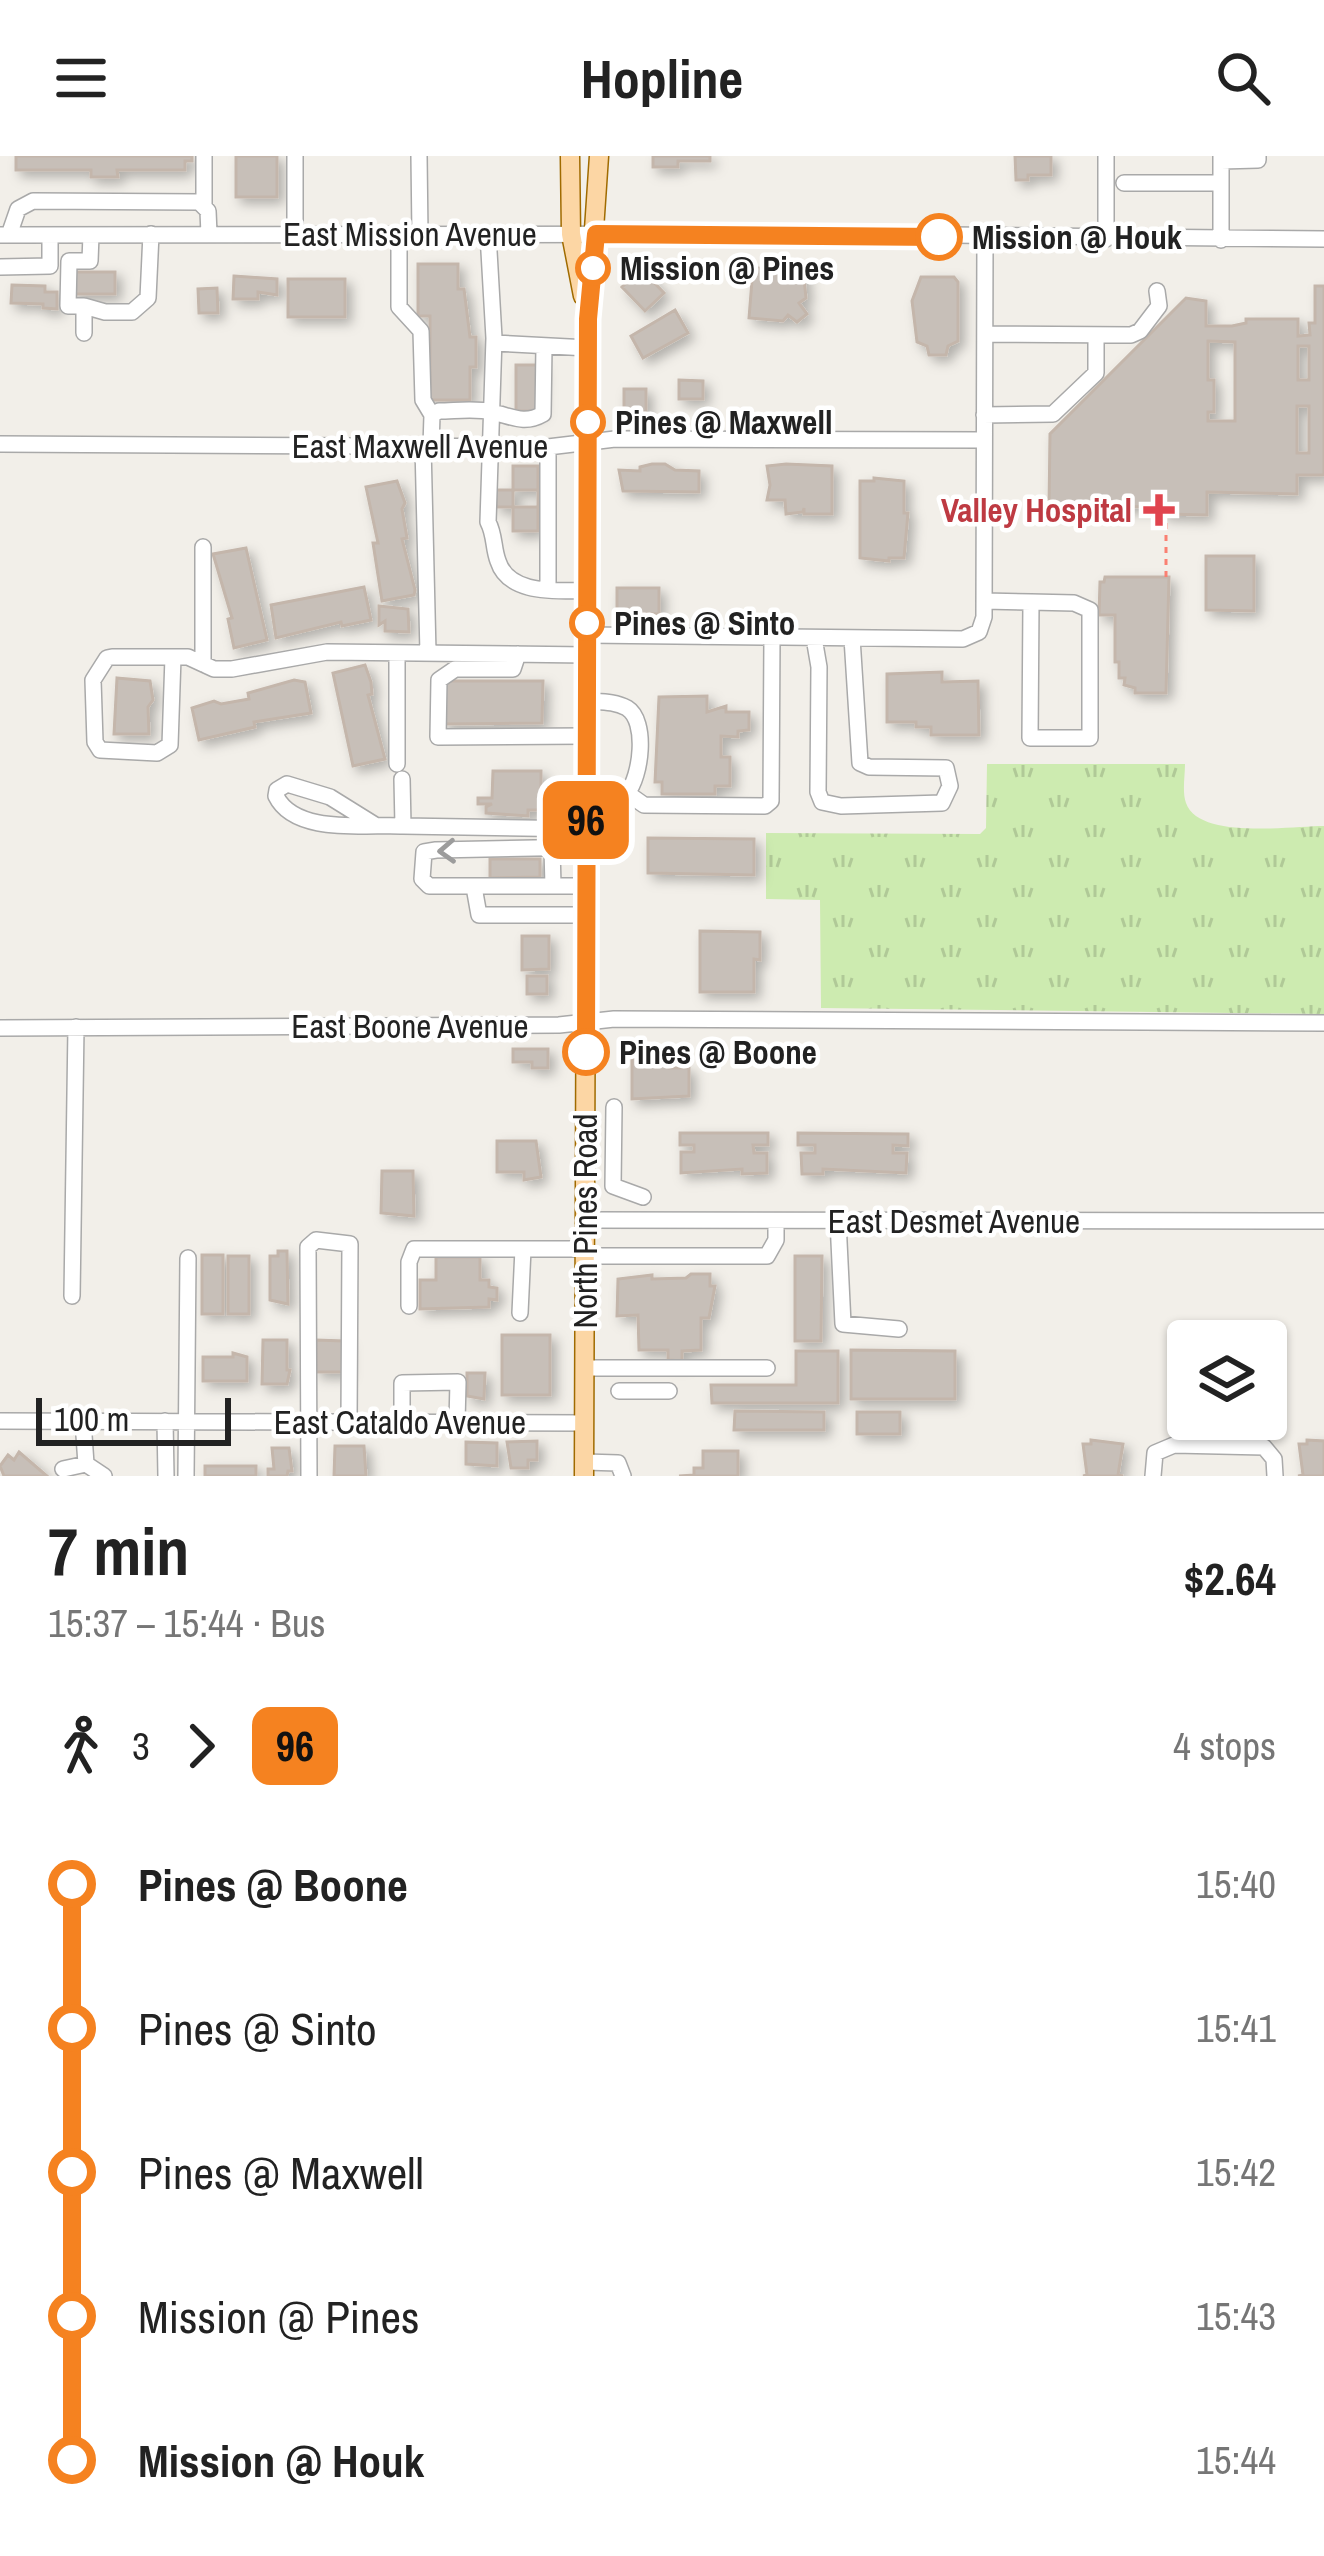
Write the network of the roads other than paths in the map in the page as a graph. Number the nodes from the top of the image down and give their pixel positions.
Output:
1 (204, 156) edge
2 (295, 156) edge
3 (419, 156) edge
4 (570, 156) edge
5 (599, 156) edge
6 (1106, 156) edge
7 (1221, 158) edge
8 (1258, 158) edge
9 (1124, 183) dead end
10 (1221, 183) junction
11 (205, 205) junction
12 (151, 234) junction
13 (209, 234) junction
14 (296, 234) junction
15 (399, 234) junction
16 (420, 234) junction
17 (488, 234) junction
18 (571, 234) junction
19 (596, 234) junction
20 (4, 235) edge
21 (50, 235) junction
22 (91, 235) junction
23 (985, 238) junction
24 (1106, 239) junction
25 (1324, 239) edge
26 (1221, 240) junction
27 (0, 267) edge
28 (1157, 291) dead end
29 (84, 306) junction
30 (588, 319) junction
31 (84, 333) dead end
32 (985, 334) junction
33 (1096, 335) junction
34 (494, 343) junction
35 (544, 346) junction
36 (588, 348) junction
37 (490, 411) junction
38 (432, 415) junction
39 (984, 415) junction
40 (984, 440) junction
41 (588, 443) junction
42 (0, 444) edge
43 (427, 446) junction
44 (488, 446) junction
45 (548, 447) junction
46 (202, 547) dead end
47 (548, 590) junction
48 (587, 591) junction
49 (984, 602) junction
50 (1031, 602) junction
51 (772, 637) junction
52 (814, 638) junction
53 (852, 638) junction
54 (587, 645) junction
55 (397, 653) junction
56 (428, 653) junction
57 (173, 657) junction
58 (455, 661) junction
59 (203, 664) junction
60 (587, 701) junction
61 (586, 736) junction
62 (586, 793) junction
63 (627, 793) junction
64 (375, 824) junction
65 (403, 826) junction
66 (586, 838) junction
67 (552, 848) junction
68 (553, 886) junction
69 (586, 886) junction
70 (474, 887) junction
71 (586, 915) junction
72 (587, 1021) junction
73 (1324, 1023) edge
74 (76, 1027) junction
75 (0, 1028) edge
76 (614, 1107) dead end
77 (643, 1196) dead end
78 (585, 1220) junction
79 (776, 1220) junction
80 (838, 1220) junction
81 (1324, 1221) edge
82 (523, 1249) junction
83 (585, 1252) junction
84 (188, 1258) dead end
85 (72, 1296) dead end
86 (409, 1306) dead end
87 (520, 1313) dead end
88 (899, 1329) dead end
89 (584, 1368) junction
90 (767, 1368) dead end
91 (669, 1384) dead end
92 (619, 1385) dead end
93 (0, 1420) edge
94 (83, 1421) junction
95 (165, 1421) junction
96 (187, 1421) junction
97 (307, 1422) junction
98 (349, 1422) junction
99 (402, 1422) junction
100 (458, 1422) junction
101 (584, 1423) junction
102 (86, 1464) junction
103 (63, 1469) dead end
104 (584, 1469) edge
105 (104, 1476) edge
106 (166, 1476) edge
107 (186, 1476) edge
108 (309, 1476) edge
109 (623, 1476) edge
110 (1153, 1476) edge
111 (1275, 1476) edge

1 - 11 street
2 - 14 street
3 - 16 street
4 - 18 main road, North Pines Road
5 - 19 main road, North Pines Road
6 - 24 street
7 - 8 street
7 - 10 street
9 - 10 street
10 - 26 street
11 - 13 street
11 - 20 street
12 - 13 street, East Mission Avenue
12 - 22 street, East Mission Avenue
12 - 29 street
13 - 14 street, East Mission Avenue
14 - 15 street, East Mission Avenue
15 - 16 street, East Mission Avenue
15 - 38 street
16 - 17 street, East Mission Avenue
17 - 18 street, East Mission Avenue
17 - 34 street
18 - 19 street, East Mission Avenue
18 - 30 main road, North Pines Road
19 - 23 street, East Mission Avenue
19 - 30 main road, North Pines Road
20 - 21 street, East Mission Avenue
21 - 22 street, East Mission Avenue
21 - 27 street
22 - 29 street
23 - 24 street, East Mission Avenue
23 - 32 street
24 - 26 street, East Mission Avenue
25 - 26 street, East Mission Avenue
28 - 33 street
29 - 31 street
30 - 36 main road, North Pines Road
32 - 33 street
32 - 39 street
33 - 39 street
34 - 35 street
34 - 37 street
35 - 36 street
35 - 37 street
36 - 41 main road, North Pines Road
37 - 38 street
37 - 44 street
38 - 43 street
39 - 40 street
40 - 41 street, East Maxwell Avenue
40 - 49 street
41 - 45 street, East Maxwell Avenue
41 - 48 main road, North Pines Road
42 - 43 street, East Maxwell Avenue
43 - 44 street, East Maxwell Avenue
43 - 56 street
44 - 45 street, East Maxwell Avenue
44 - 47 street
45 - 47 street
46 - 59 street
47 - 48 street
48 - 54 main road, North Pines Road
49 - 50 street
49 - 53 street
50 - 50 street
51 - 52 street
51 - 54 street
51 - 63 street
52 - 53 street
52 - 53 street
54 - 58 street
54 - 60 main road, North Pines Road
55 - 56 street
55 - 59 street
55 - 65 street
56 - 58 street
57 - 57 street
57 - 59 street
58 - 61 street
60 - 61 main road, North Pines Road
60 - 63 street
61 - 62 main road, North Pines Road
62 - 63 street
62 - 66 main road, North Pines Road
64 - 64 street
64 - 65 street
65 - 66 street
66 - 67 street
66 - 69 main road, North Pines Road
67 - 68 street
67 -> 70 street
68 - 69 street
68 - 70 street
69 - 71 main road, North Pines Road
70 - 71 street
71 - 72 main road, North Pines Road
72 - 73 street, East Boone Avenue
72 - 74 street, East Boone Avenue
72 - 78 main road, North Pines Road
74 - 75 street, East Boone Avenue
74 - 85 street
76 - 77 street
78 - 79 street, East Desmet Avenue
78 - 83 main road, North Pines Road
79 - 80 street, East Desmet Avenue
79 - 83 street
80 - 81 street, East Desmet Avenue
80 - 88 street
82 - 83 street
82 - 86 street
82 - 87 street
83 - 89 main road, North Pines Road
84 - 96 street
89 - 90 street
89 - 101 main road, North Pines Road
91 - 92 street
93 - 94 street, East Cataldo Avenue
94 - 95 street, East Cataldo Avenue
94 - 102 street
95 - 96 street, East Cataldo Avenue
95 - 106 street
96 - 97 street, East Cataldo Avenue
96 - 107 street
97 - 98 street, East Cataldo Avenue
97 - 98 street
97 - 108 street
98 - 99 street, East Cataldo Avenue
99 - 100 street, East Cataldo Avenue
99 - 100 street
100 - 101 street, East Cataldo Avenue
101 - 104 main road, North Pines Road
102 - 103 street
102 - 105 street
104 - 109 street
110 - 111 street

